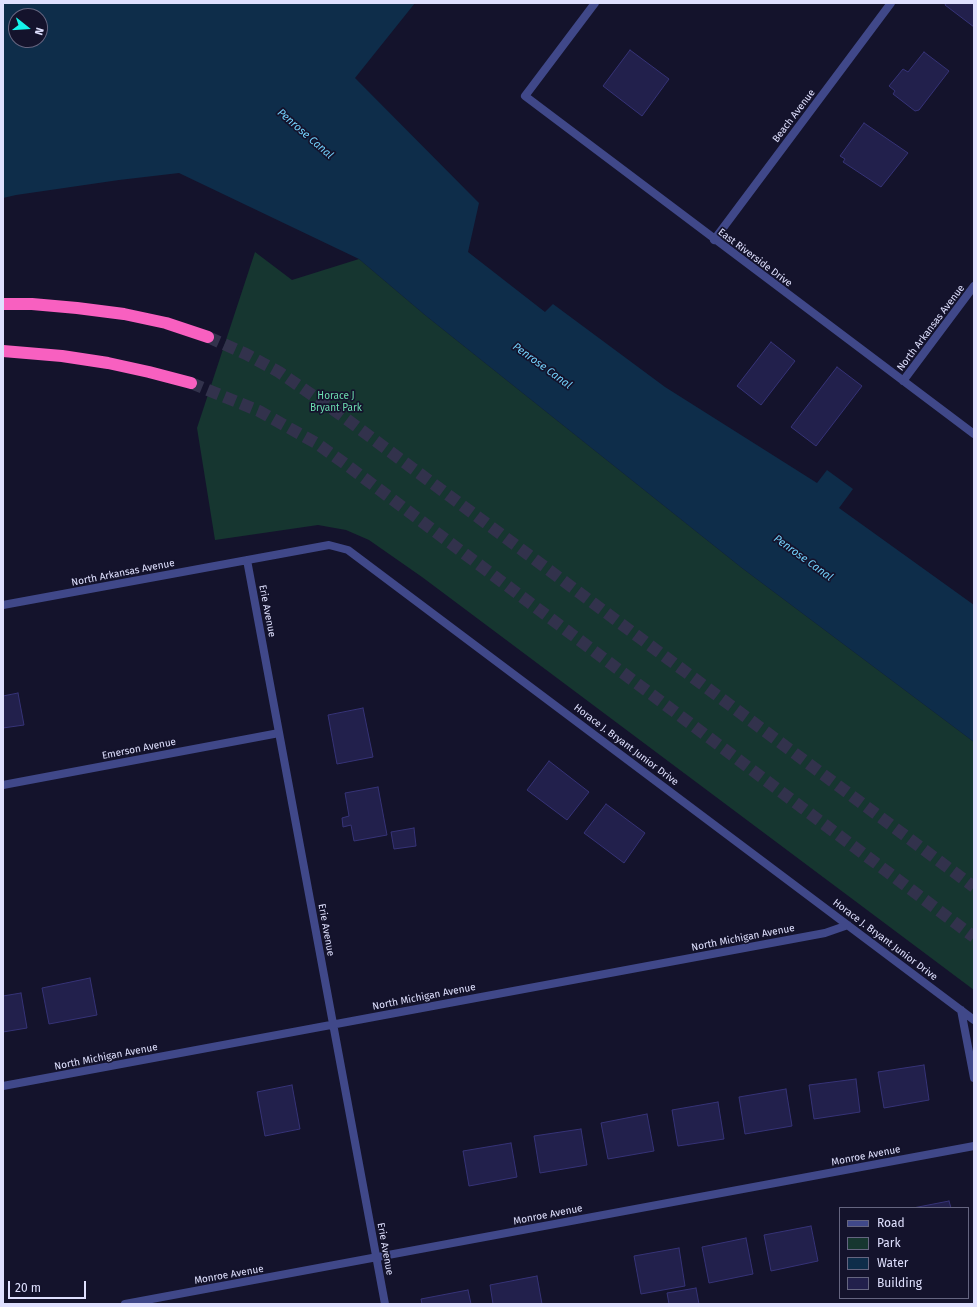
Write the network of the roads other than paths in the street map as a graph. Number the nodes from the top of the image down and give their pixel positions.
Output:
1 (595, 3) edge
2 (891, 3) edge
3 (714, 240) junction
4 (974, 286) edge
5 (3, 304) edge
6 (208, 337) tunnel mouth
7 (3, 351) edge
8 (903, 381) junction
9 (190, 383) tunnel mouth
10 (974, 434) edge
11 (247, 560) junction
12 (3, 605) edge
13 (279, 733) junction
14 (3, 785) edge
15 (848, 925) junction
16 (961, 1010) junction
17 (974, 1020) edge
18 (333, 1024) junction
19 (974, 1078) edge
20 (3, 1086) edge
21 (974, 1146) edge
22 (376, 1257) junction
23 (125, 1304) edge
24 (385, 1304) edge

1 - 3 street, East Riverside Drive
2 - 3 street, Beach Avenue
3 - 8 street, East Riverside Drive
4 - 8 street, North Arkansas Avenue
5 - 6 highway
7 - 9 highway
8 - 10 street, East Riverside Drive
11 - 12 street, North Arkansas Avenue
11 - 13 street, Erie Avenue
11 - 15 street, Horace J. Bryant Junior Drive
13 - 14 street, Emerson Avenue
13 - 18 street, Erie Avenue
15 - 16 street, Horace J. Bryant Junior Drive
15 - 18 street, North Michigan Avenue
16 - 17 street, Horace J. Bryant Junior Drive
16 - 19 street
18 - 20 street, North Michigan Avenue
18 - 22 street, Erie Avenue
21 - 22 street, Monroe Avenue
22 - 23 street, Monroe Avenue
22 - 24 street, Erie Avenue

